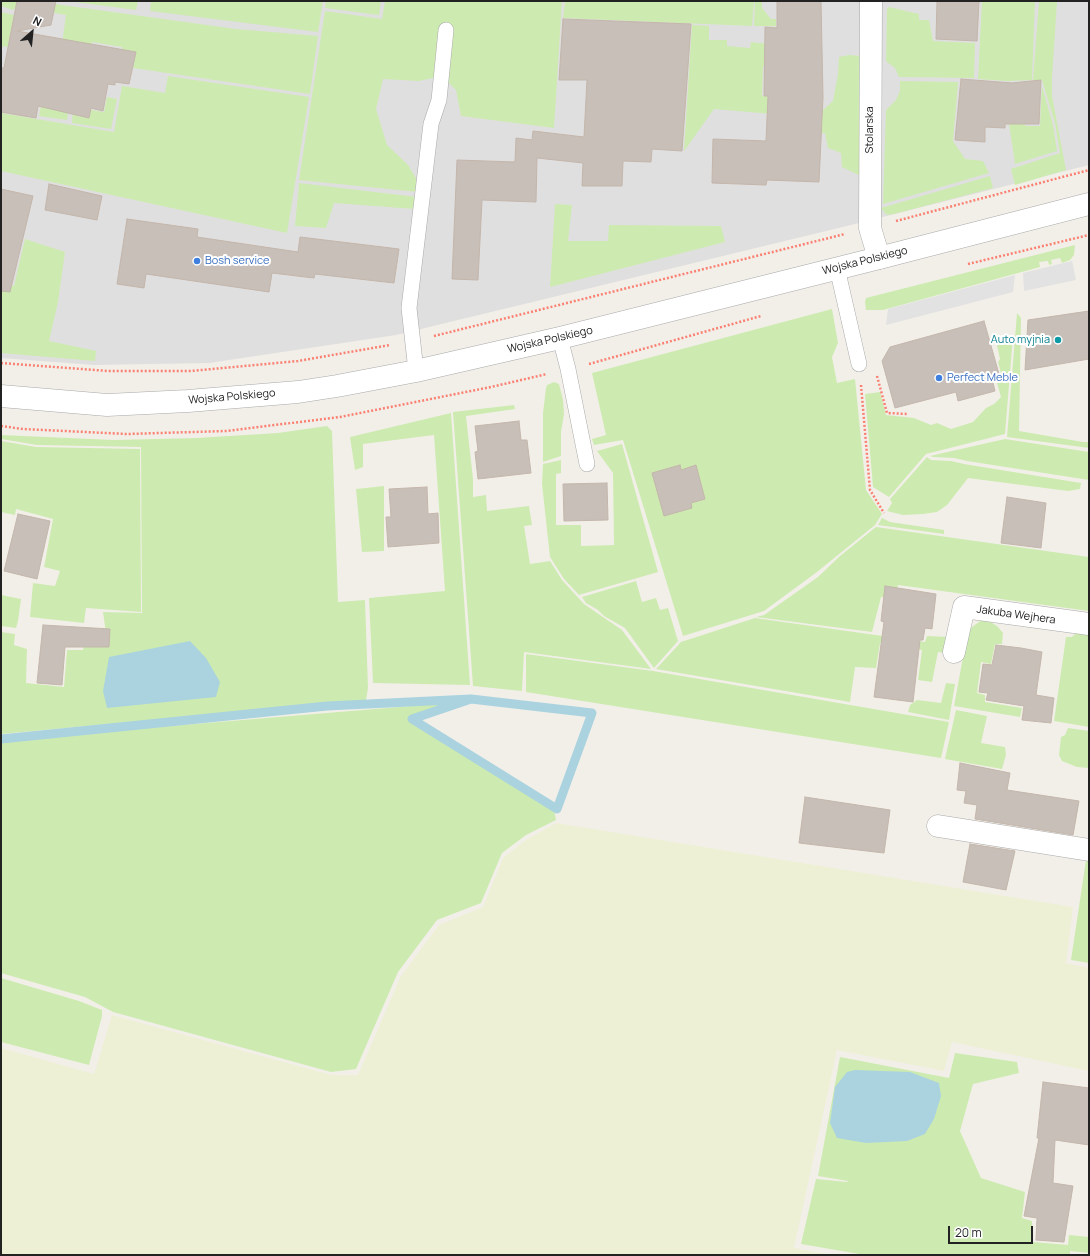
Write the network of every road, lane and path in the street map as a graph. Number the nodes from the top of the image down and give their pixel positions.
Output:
1 (871, 1) edge
2 (446, 30) dead end
3 (1089, 170) edge
4 (1089, 204) edge
5 (870, 217) junction
6 (879, 258) junction
7 (837, 268) junction
8 (560, 338) junction
9 (412, 341) junction
10 (1, 363) edge
11 (859, 364) joint
12 (416, 372) junction
13 (877, 376) dead end
14 (1, 396) edge
15 (908, 414) dead end
16 (587, 464) dead end
17 (884, 513) dead end
18 (1089, 624) edge
19 (954, 652) dead end
20 (938, 826) dead end
21 (1089, 850) edge

1 - 5 street, Stolarska
2 - 9 lane
3 - 5 path
4 - 6 street, Wojska Polskiego
5 - 6 street, Stolarska
5 - 9 path
6 - 7 street, Wojska Polskiego
7 - 8 street, Wojska Polskiego
7 - 11 lane
8 - 12 street, Wojska Polskiego
8 - 16 lane
9 - 10 path
9 - 12 lane
11 - 17 path
12 - 14 street, Wojska Polskiego
13 - 15 path
18 - 19 street, Jakuba Wejhera
20 - 21 street

